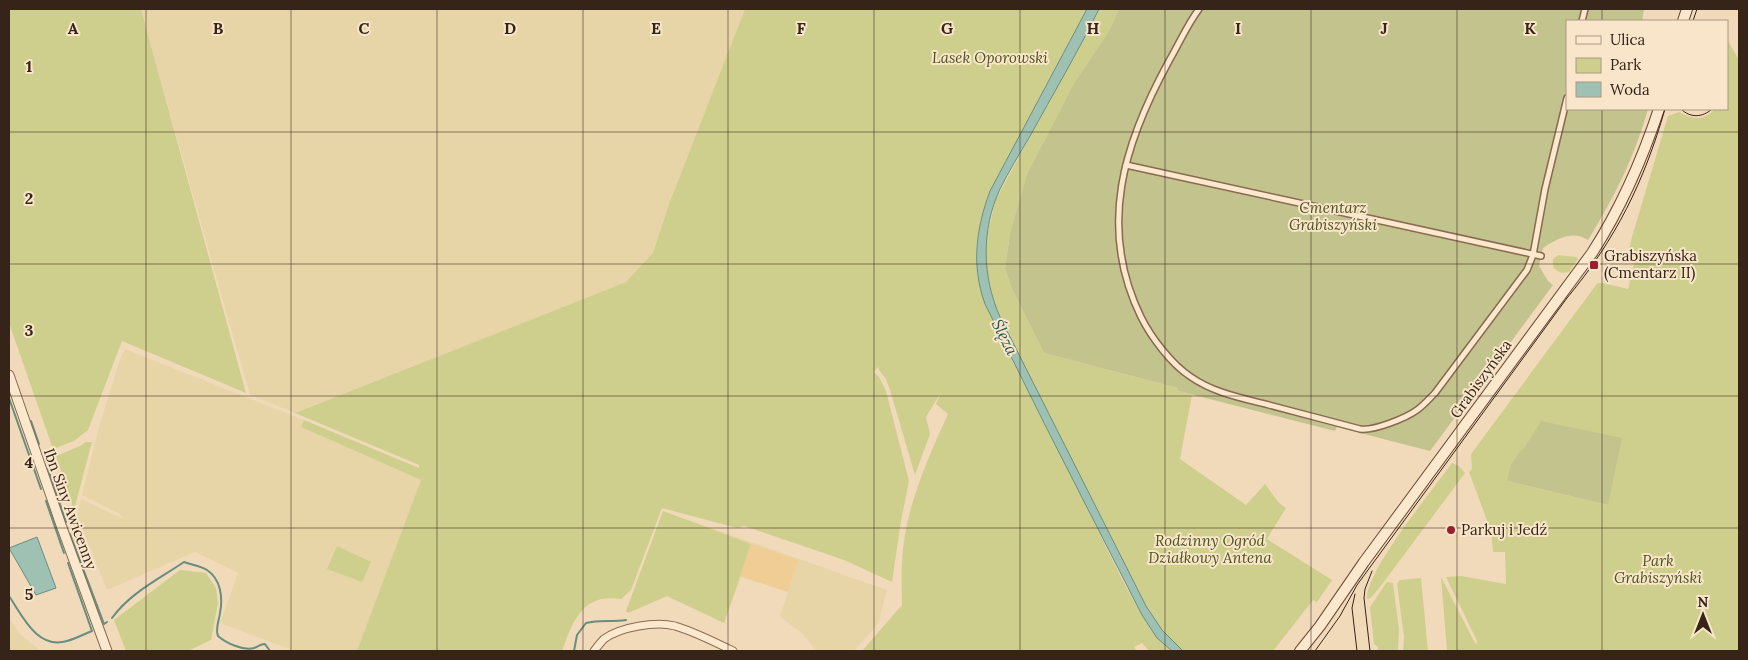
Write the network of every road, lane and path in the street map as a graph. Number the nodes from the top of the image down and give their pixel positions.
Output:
1 (1199, 9) edge
2 (1566, 102) edge
3 (1659, 110) edge
4 (1126, 165) junction
5 (1533, 255) junction
6 (1541, 256) dead end
7 (9, 375) edge
8 (107, 651) edge
9 (594, 651) edge
10 (733, 651) edge
11 (1300, 651) edge

1 - 4 street
2 - 5 street
3 - 11 main road, Grabiszyńska
4 - 5 street
4 - 5 street
5 - 6 street
7 - 8 street, Ibn Siny Awicenny
9 - 10 street

